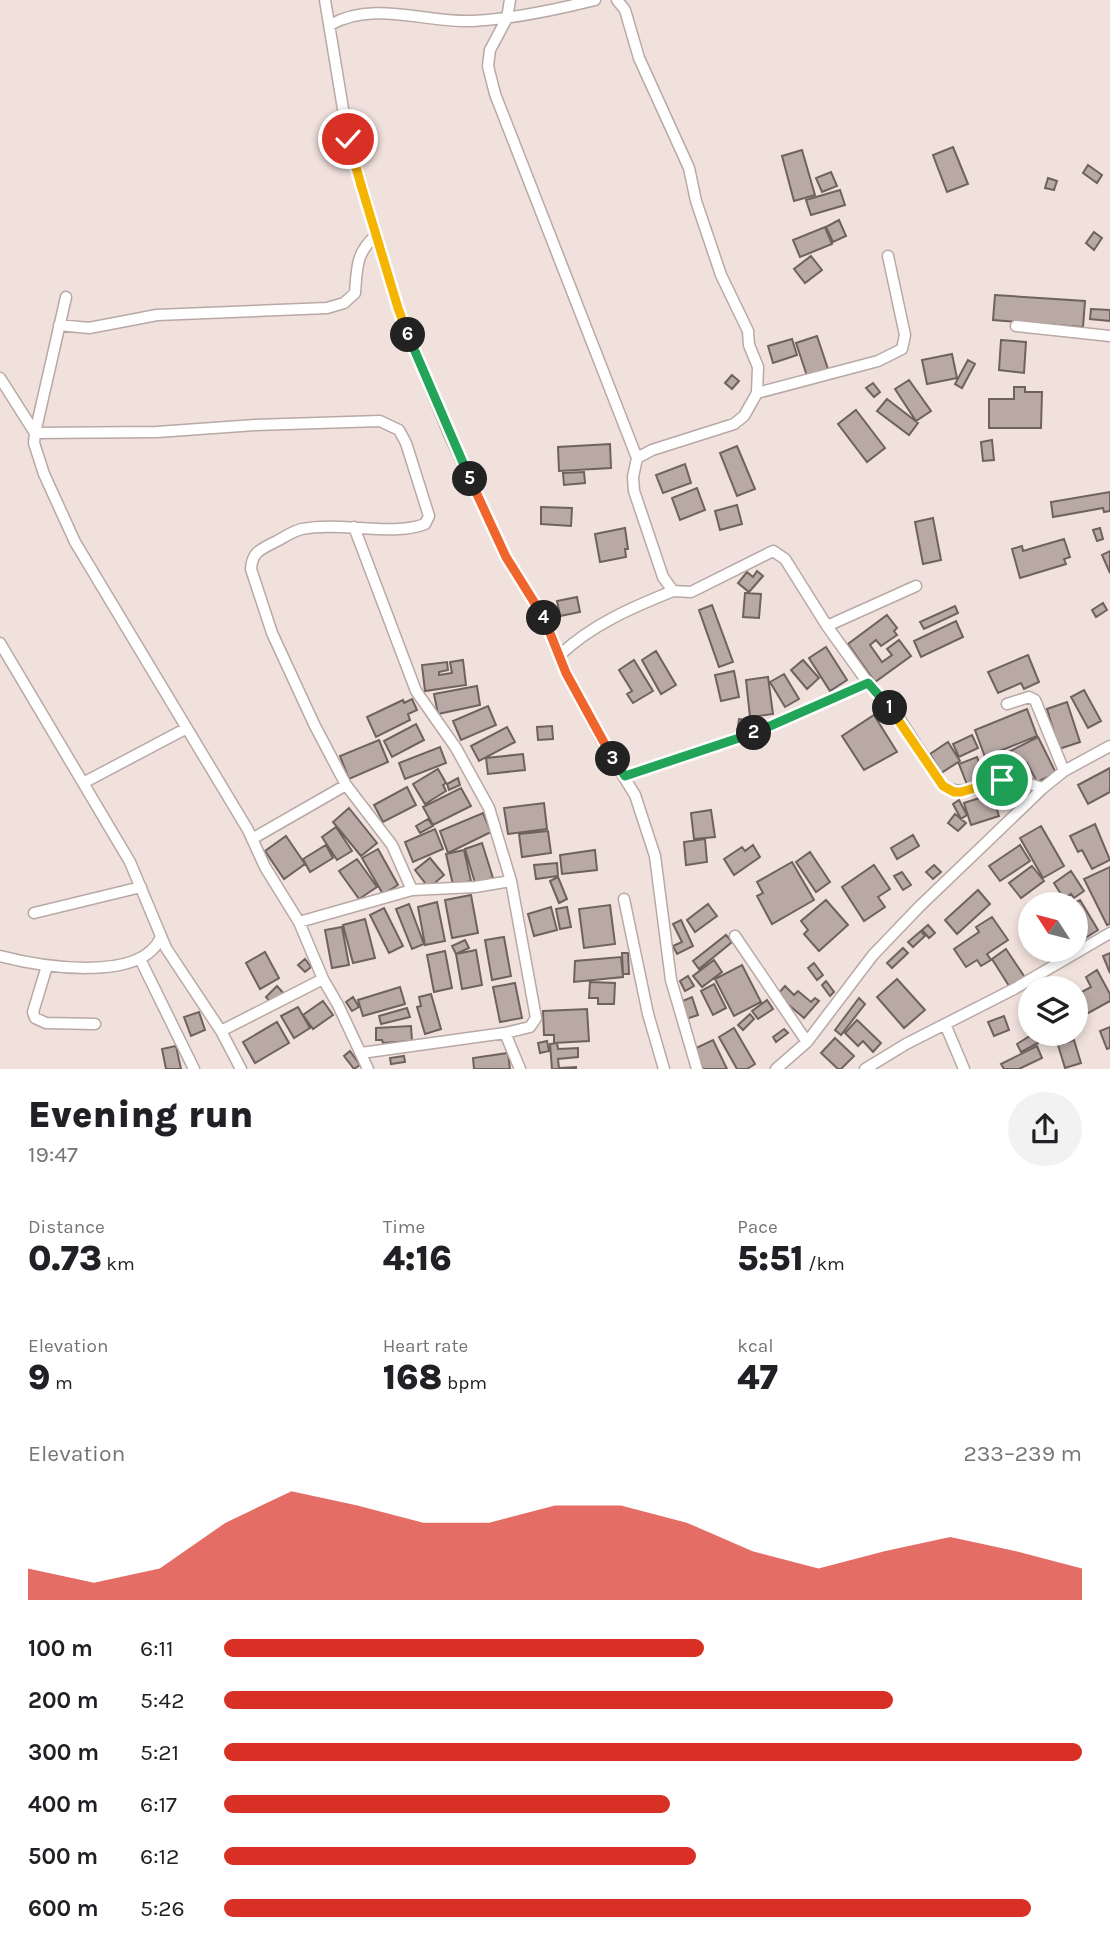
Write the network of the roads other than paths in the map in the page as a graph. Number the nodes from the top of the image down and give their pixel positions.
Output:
1 (325, 0) edge
2 (510, 0) edge
3 (595, 0) edge
4 (617, 0) edge
5 (507, 18) junction
6 (330, 25) junction
7 (376, 235) junction
8 (888, 256) dead end
9 (66, 297) dead end
10 (60, 325) junction
11 (1016, 326) dead end
12 (1110, 336) edge
13 (0, 377) edge
14 (757, 393) junction
15 (35, 433) junction
16 (637, 458) junction
17 (354, 527) junction
18 (916, 586) dead end
19 (673, 591) junction
20 (827, 626) junction
21 (0, 643) edge
22 (559, 655) junction
23 (868, 683) junction
24 (1007, 704) dead end
25 (187, 728) junction
26 (1110, 746) edge
27 (1064, 771) junction
28 (625, 776) junction
29 (83, 783) junction
30 (346, 785) junction
31 (1043, 788) junction
32 (252, 839) junction
33 (511, 881) junction
34 (141, 887) junction
35 (412, 890) junction
36 (624, 899) dead end
37 (34, 912) dead end
38 (299, 922) junction
39 (1110, 933) edge
40 (735, 936) dead end
41 (161, 937) junction
42 (0, 956) edge
43 (140, 959) junction
44 (47, 967) junction
45 (323, 979) junction
46 (95, 1024) dead end
47 (945, 1024) junction
48 (221, 1031) junction
49 (505, 1033) junction
50 (807, 1042) junction
51 (360, 1053) junction
52 (194, 1069) edge
53 (241, 1069) edge
54 (368, 1069) edge
55 (520, 1069) edge
56 (664, 1069) edge
57 (697, 1069) edge
58 (776, 1069) edge
59 (865, 1069) edge
60 (964, 1069) edge

1 - 6 street
2 - 5 street
3 - 5 street
4 - 14 street
5 - 6 street
5 - 16 street
6 - 7 street
7 - 10 street
7 - 22 street
8 - 14 street
9 - 10 street
10 - 15 street
11 - 12 street
13 - 15 street
14 - 16 street
15 - 17 street
15 - 25 street
16 - 19 street
17 - 30 street
17 - 33 street
18 - 20 street
19 - 20 street
19 - 22 street
20 - 23 street
21 - 29 street
22 - 28 street
23 - 28 street
23 - 31 street
24 - 27 street
25 - 29 street
25 - 32 street
26 - 27 street
27 - 31 street
28 - 57 street
29 - 34 street
30 - 32 street
30 - 35 street
31 - 50 street
32 - 38 street
33 - 35 street
33 - 49 street
34 - 37 street
34 - 41 street
35 - 38 street
36 - 56 street
38 - 45 street
39 - 47 street
40 - 50 street
41 - 43 street
41 - 48 street
42 - 44 street
43 - 44 street
43 - 52 street
44 - 46 street
45 - 48 street
45 - 51 street
47 - 59 street
47 - 60 street
48 - 53 street
49 - 51 street
49 - 55 street
50 - 58 street
51 - 54 street

